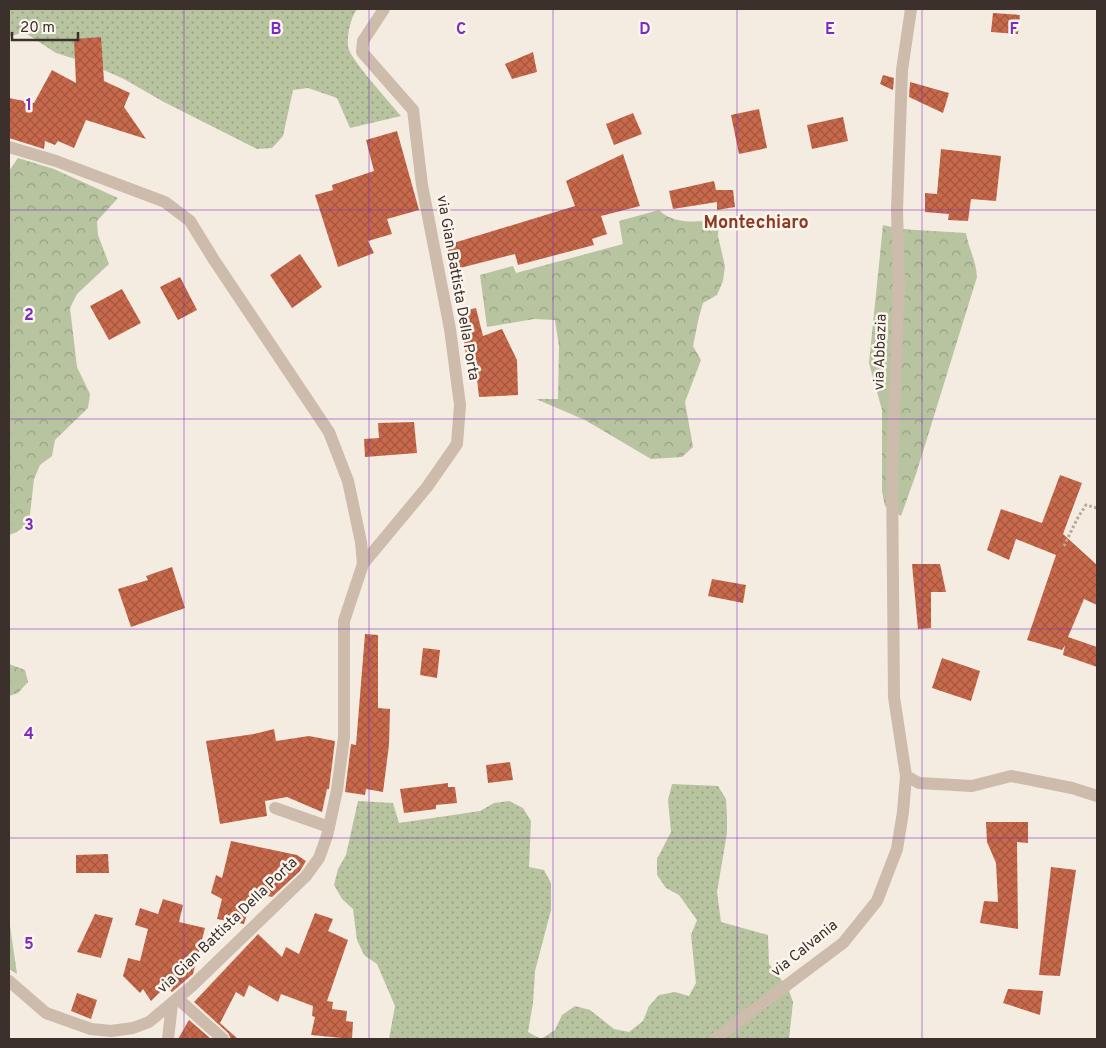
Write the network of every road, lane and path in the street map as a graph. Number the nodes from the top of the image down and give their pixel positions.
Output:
1 (384, 9) edge
2 (911, 9) edge
3 (9, 147) edge
4 (1097, 508) edge
5 (1064, 546) dead end
6 (363, 564) junction
7 (894, 697) joint
8 (906, 776) junction
9 (1097, 796) edge
10 (275, 808) dead end
11 (329, 827) junction
12 (9, 981) edge
13 (175, 1001) junction
14 (168, 1039) edge
15 (223, 1039) edge
16 (715, 1039) edge

1 - 6 street, via Gian Battista Della Porta
2 - 7 street, via Abbazia
3 - 6 street
4 - 5 path
6 - 11 street, via Gian Battista Della Porta
7 - 8 street, via Calvania
8 - 9 street
8 - 16 street, via Calvania
10 - 11 street
11 - 13 street, via Gian Battista Della Porta
12 - 13 street, via Gian Battista Della Porta
13 - 14 street
13 - 15 street

